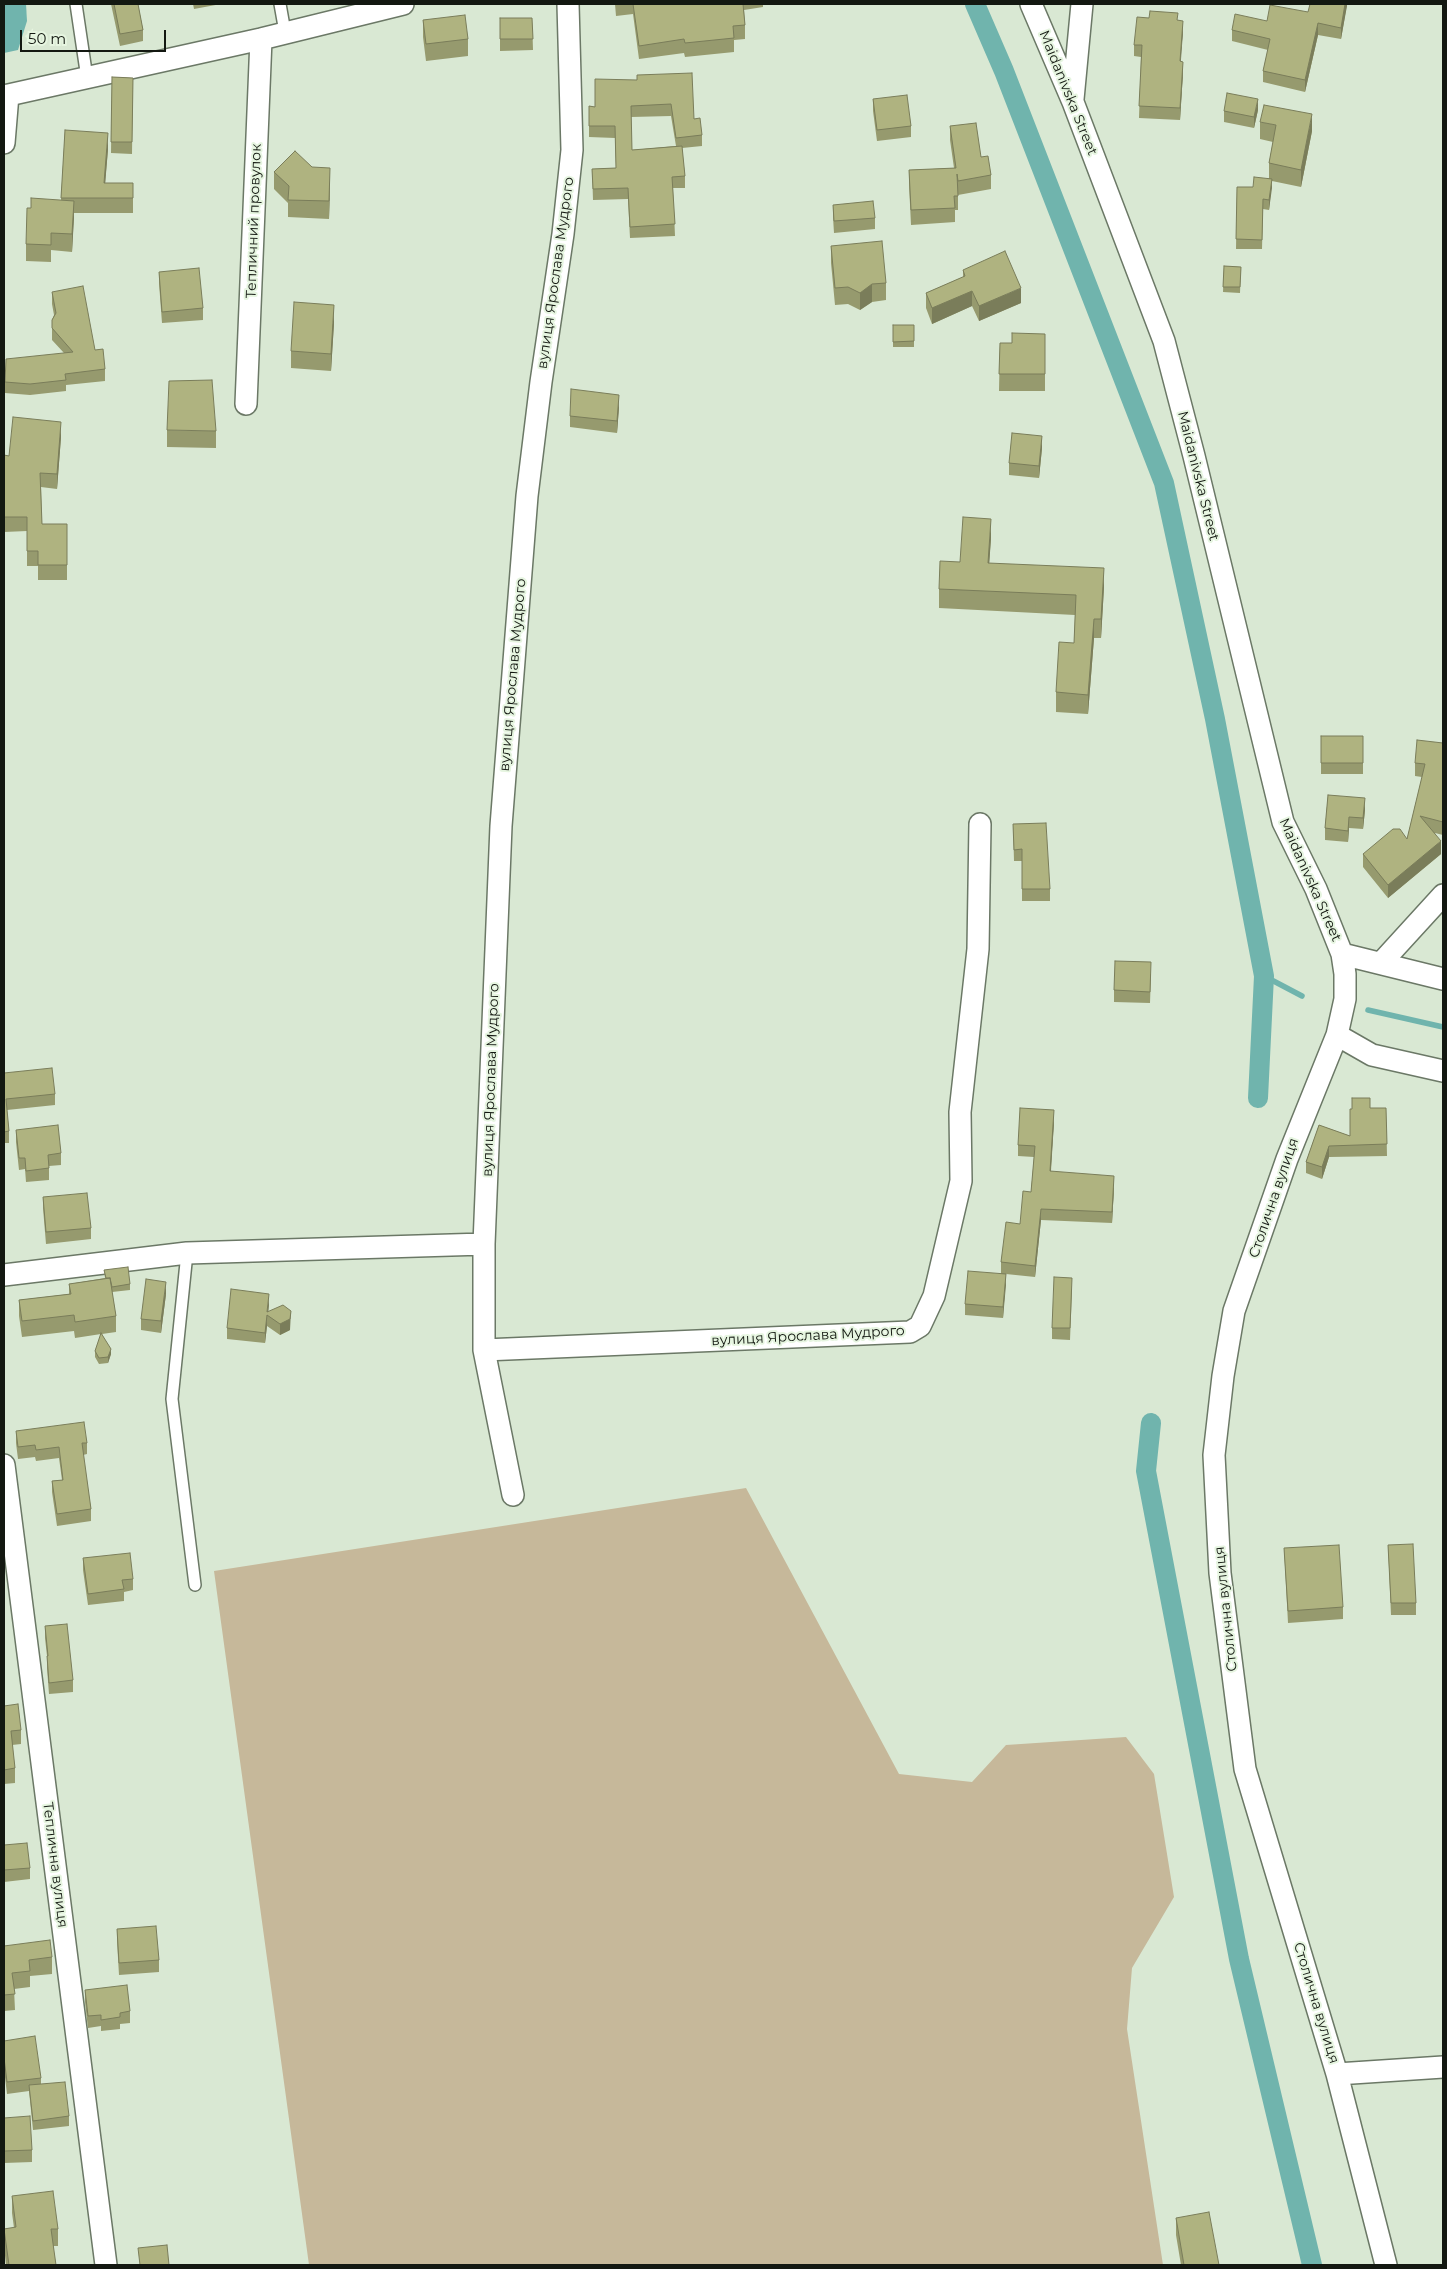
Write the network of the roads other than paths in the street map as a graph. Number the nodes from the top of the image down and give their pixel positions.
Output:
1 (76, 4) edge
2 (280, 4) edge
3 (403, 4) edge
4 (568, 4) edge
5 (1031, 4) edge
6 (1082, 4) edge
7 (285, 32) junction
8 (261, 39) junction
9 (87, 78) junction
10 (6, 96) edge
11 (1073, 102) junction
12 (4, 143) edge
13 (246, 404) dead end
14 (980, 824) dead end
15 (1443, 895) edge
16 (1342, 954) junction
17 (1381, 963) junction
18 (1443, 980) edge
19 (1337, 1034) junction
20 (1443, 1070) edge
21 (484, 1244) junction
22 (187, 1252) junction
23 (4, 1275) edge
24 (484, 1350) junction
25 (4, 1465) edge
26 (513, 1494) dead end
27 (195, 1585) dead end
28 (1443, 2068) edge
29 (1337, 2074) junction
30 (106, 2265) edge
31 (1386, 2265) edge

1 - 9 lane
2 - 7 lane
3 - 7 street
4 - 21 street, вулиця Ярослава Мудрого
5 - 11 street, Maidanivska Street
6 - 11 street
7 - 8 street
8 - 9 street
8 - 13 street, Тепличний провулок
9 - 10 street
10 - 12 street
11 - 16 street, Maidanivska Street
14 - 24 street, вулиця Ярослава Мудрого
15 - 17 street
16 - 17 street
16 - 19 street, Столична вулиця
17 - 18 street
19 - 20 street
19 - 29 street, Столична вулиця
21 - 22 street
21 - 24 street, вулиця Ярослава Мудрого
22 - 23 street
22 - 27 lane
24 - 26 street, вулиця Ярослава Мудрого
25 - 30 street, Теплична вулиця
28 - 29 street
29 - 31 street, Столична вулиця

